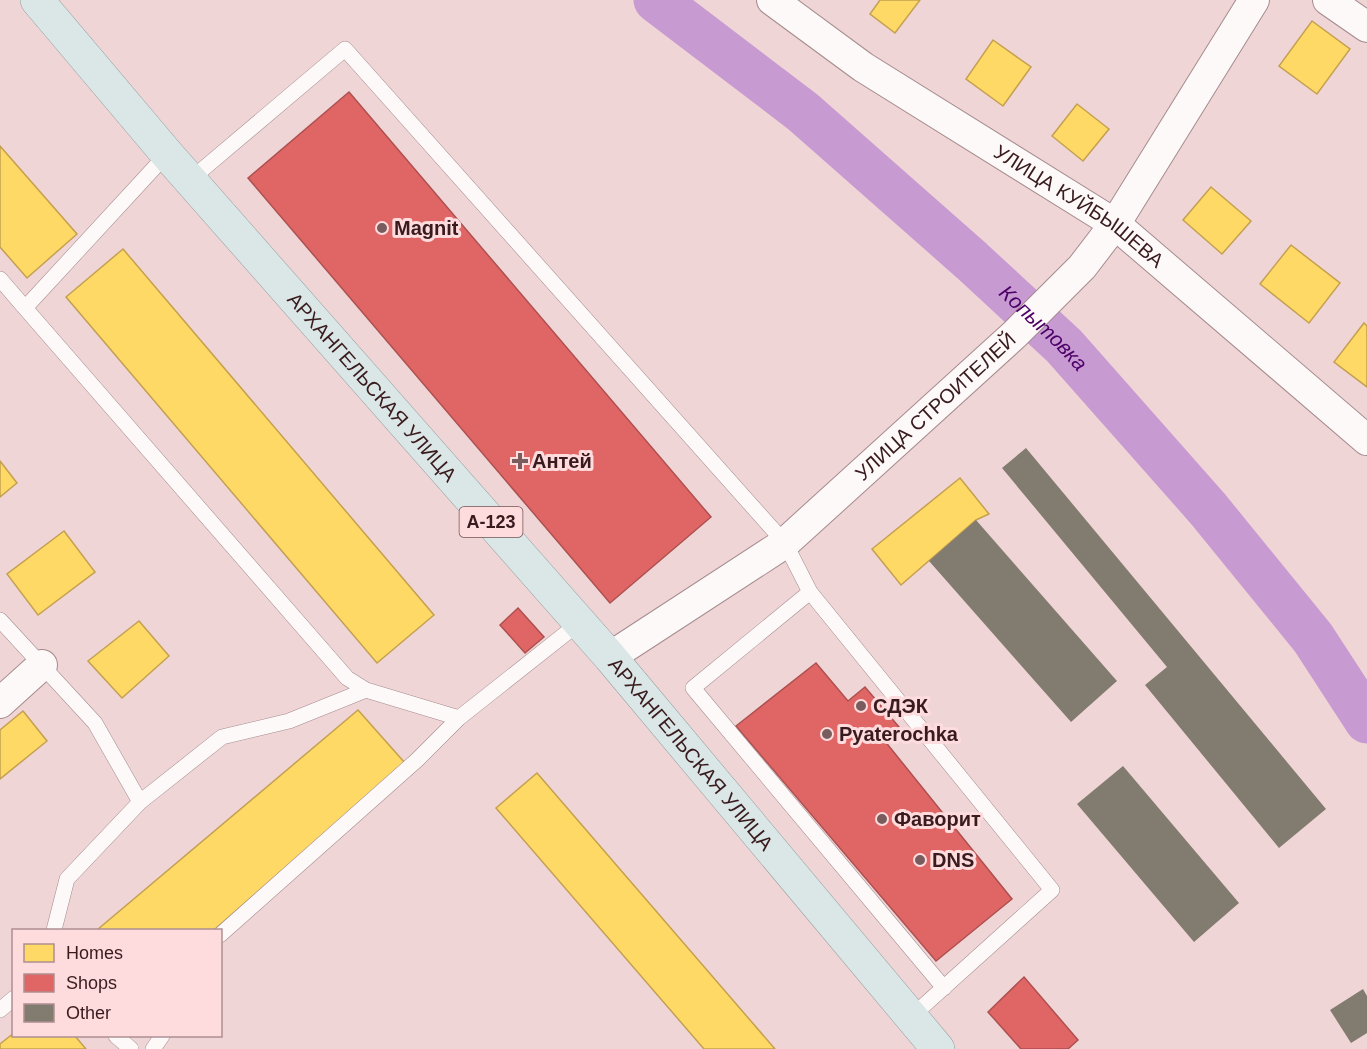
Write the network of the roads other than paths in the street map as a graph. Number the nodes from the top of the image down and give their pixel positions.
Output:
1 (37, 0) edge
2 (772, 0) edge
3 (1254, 0) edge
4 (1328, 0) edge
5 (1367, 27) edge
6 (167, 154) junction
7 (190, 180) junction
8 (1115, 224) junction
9 (0, 279) edge
10 (25, 308) junction
11 (1367, 440) edge
12 (785, 543) junction
13 (810, 592) junction
14 (0, 620) edge
15 (579, 623) junction
16 (610, 657) junction
17 (42, 665) junction
18 (366, 690) junction
19 (0, 704) edge
20 (459, 718) junction
21 (140, 802) junction
22 (54, 929) edge
23 (222, 933) edge
24 (944, 988) junction
25 (12, 1000) edge
26 (0, 1010) edge
27 (911, 1017) junction
28 (118, 1037) edge
29 (131, 1049) edge
30 (938, 1049) edge

1 - 6 main road, АРХАНГЕЛЬСКАЯ УЛИЦА / А-123
2 - 8 street, УЛИЦА КУЙБЫШЕВА
3 - 8 street, УЛИЦА СТРОИТЕЛЕЙ
4 - 5 street
6 - 7 main road, АРХАНГЕЛЬСКАЯ УЛИЦА / А-123
6 - 10 lane
7 - 12 lane
7 - 15 main road, АРХАНГЕЛЬСКАЯ УЛИЦА / А-123
8 - 11 street, УЛИЦА КУЙБЫШЕВА
8 - 12 street, УЛИЦА СТРОИТЕЛЕЙ
9 - 10 lane
10 - 18 lane
12 - 13 lane
12 - 16 street, УЛИЦА СТРОИТЕЛЕЙ
13 - 24 lane
13 - 24 lane
14 - 17 lane
15 - 16 main road, АРХАНГЕЛЬСКАЯ УЛИЦА / А-123
15 - 20 lane
16 - 27 main road, АРХАНГЕЛЬСКАЯ УЛИЦА / А-123
17 - 19 street
17 - 21 lane
18 - 20 lane
18 - 21 lane
20 - 23 lane
21 - 22 lane
24 - 27 lane
25 - 26 lane
27 - 30 main road, АРХАНГЕЛЬСКАЯ УЛИЦА / А-123
28 - 29 lane

